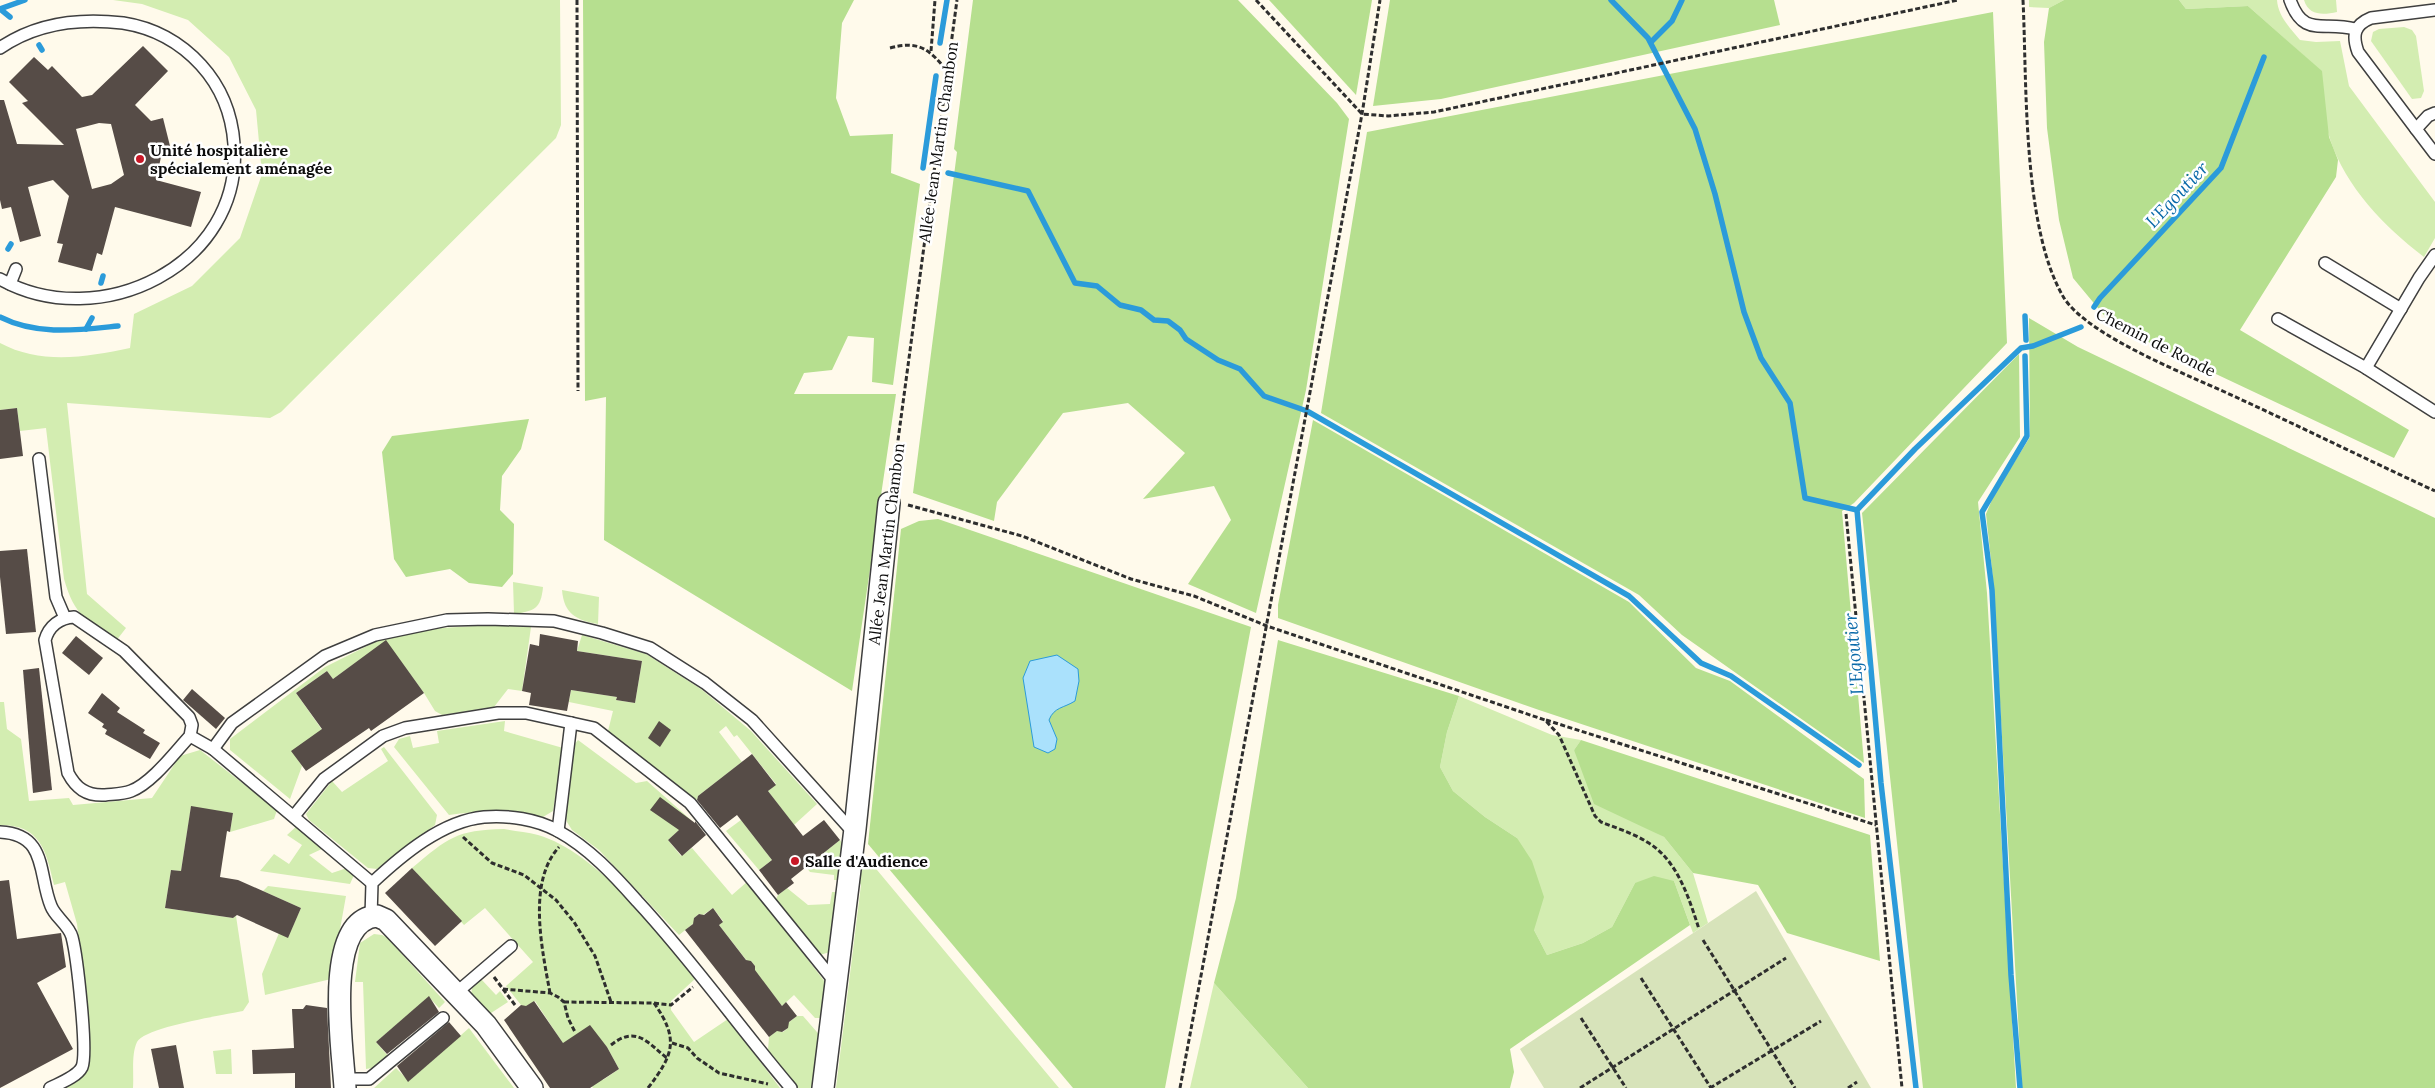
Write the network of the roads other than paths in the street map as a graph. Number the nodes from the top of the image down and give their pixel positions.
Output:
1 (2290, 0) edge
2 (2435, 10) edge
3 (2355, 29) junction
4 (0, 48) edge
5 (2435, 113) edge
6 (2416, 129) junction
7 (2435, 154) edge
8 (2435, 255) edge
9 (2324, 262) dead end
10 (16, 269) dead end
11 (5, 282) edge
12 (2401, 309) junction
13 (2278, 319) dead end
14 (2366, 368) junction
15 (2435, 412) edge
16 (39, 459) dead end
17 (889, 503) road end
18 (65, 618) junction
19 (571, 722) junction
20 (190, 736) junction
21 (213, 749) junction
22 (294, 816) junction
23 (0, 832) edge
24 (854, 833) junction
25 (563, 834) junction
26 (372, 883) junction
27 (371, 917) junction
28 (511, 946) dead end
29 (836, 982) junction
30 (456, 993) junction
31 (443, 1018) dead end
32 (345, 1084) edge
33 (50, 1088) edge
34 (532, 1088) edge
35 (791, 1088) edge
36 (823, 1088) edge

1 - 3 lane
2 - 3 lane
3 - 6 lane
4 - 11 lane
5 - 6 lane
6 - 7 lane
8 - 12 lane
9 - 12 lane
10 - 11 lane
12 - 14 lane
13 - 14 lane
14 - 15 lane
16 - 18 lane
17 - 24 street, Allée Jean Martin Chambon
18 - 20 lane
18 - 20 lane
19 - 22 lane
19 - 25 lane
19 - 29 lane
20 - 21 lane
21 - 22 lane
21 - 24 lane
22 - 26 lane
23 - 33 lane
24 - 29 street, Allée Jean Martin Chambon
25 - 26 lane
25 - 35 lane
26 - 27 lane
27 - 30 street
27 - 32 street
28 - 30 lane
29 - 36 street, Allée Jean Martin Chambon
30 - 34 street
31 - 32 lane

